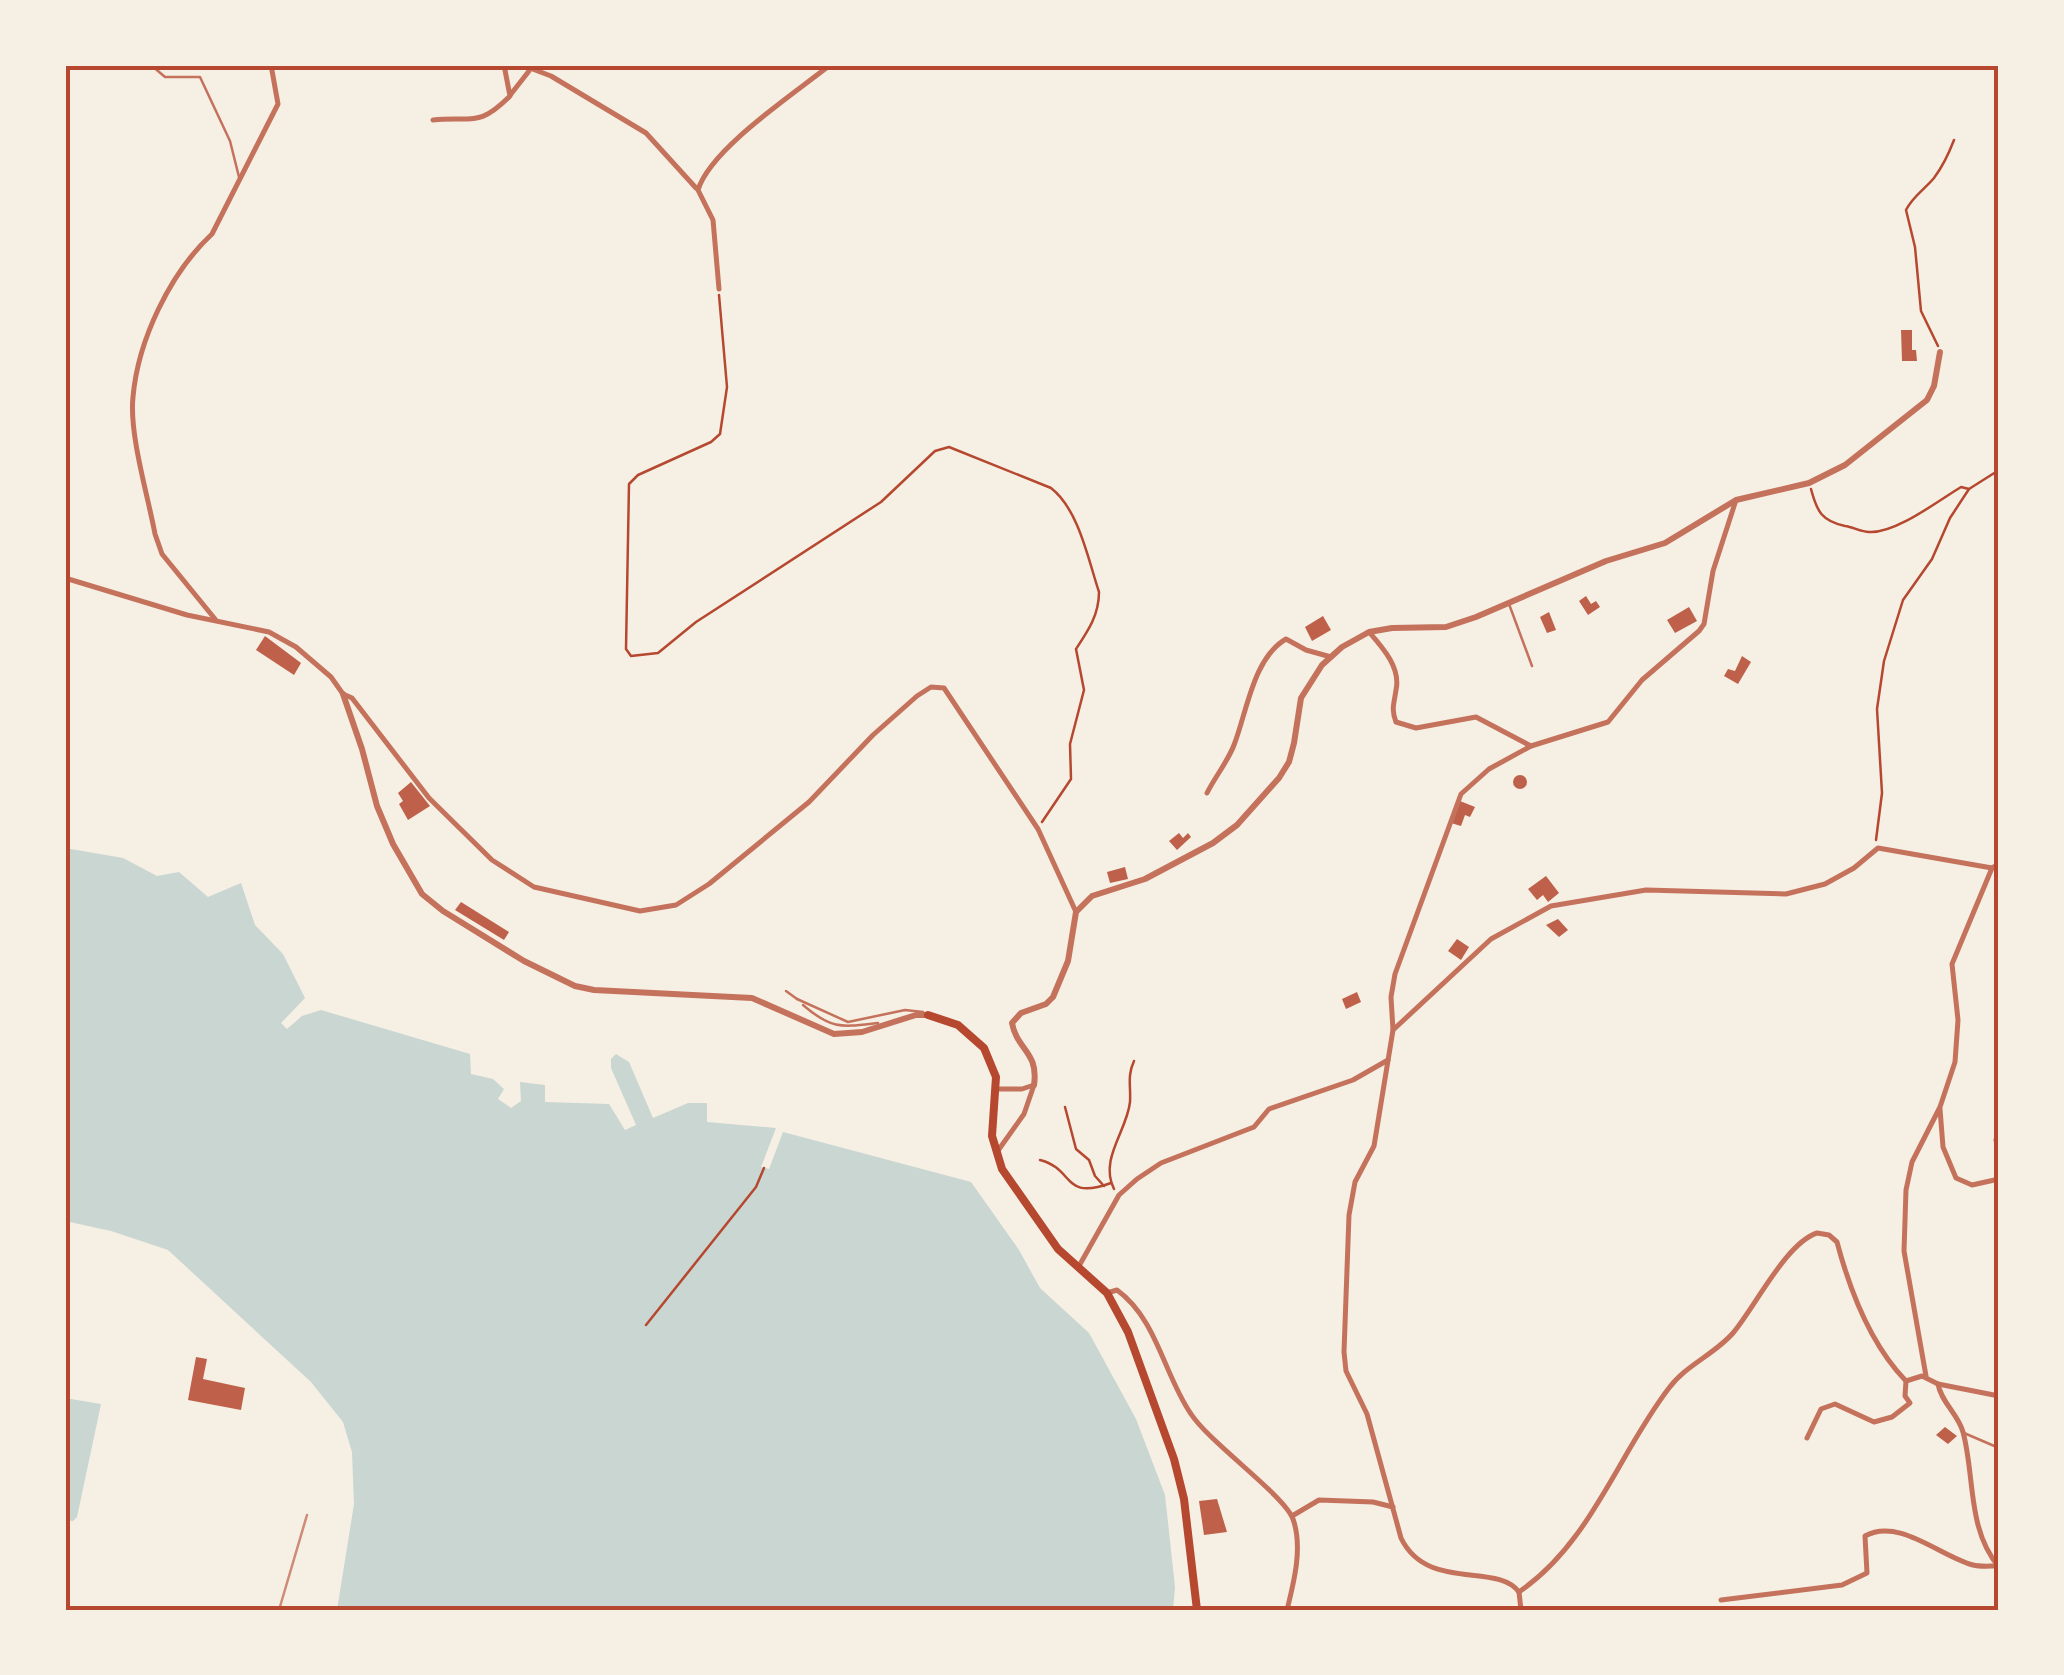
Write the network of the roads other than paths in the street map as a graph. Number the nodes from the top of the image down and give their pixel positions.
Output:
1 (151, 65) edge
2 (271, 65) edge
3 (504, 65) edge
4 (522, 65) edge
5 (830, 65) edge
6 (530, 70) junction
7 (510, 96) junction
8 (433, 120) dead end
9 (240, 178) junction
10 (698, 190) junction
11 (719, 289) road end
12 (1940, 352) road end
13 (1736, 500) junction
14 (65, 578) edge
15 (1508, 602) junction
16 (215, 619) junction
17 (1369, 632) junction
18 (1331, 656) junction
19 (1532, 666) dead end
20 (342, 694) junction
21 (1531, 746) junction
22 (1207, 793) dead end
23 (1996, 866) edge
24 (1076, 912) junction
25 (786, 991) dead end
26 (797, 1000) junction
27 (928, 1015) junction
28 (889, 1024) junction
29 (1394, 1030) junction
30 (1388, 1060) junction
31 (1034, 1085) junction
32 (996, 1089) junction
33 (1940, 1106) junction
34 (1999, 1128) edge
35 (996, 1154) junction
36 (1999, 1156) edge
37 (1999, 1180) edge
38 (1078, 1267) junction
39 (1107, 1294) junction
40 (1928, 1378) junction
41 (1906, 1381) junction
42 (1938, 1384) junction
43 (1999, 1396) edge
44 (1963, 1432) junction
45 (1807, 1438) dead end
46 (1999, 1448) edge
47 (1393, 1507) junction
48 (1292, 1516) junction
49 (1998, 1566) edge
50 (1519, 1592) junction
51 (1721, 1600) dead end
52 (1197, 1610) edge
53 (1287, 1610) edge
54 (1521, 1610) edge

1 - 9 lane
2 - 9 street
3 - 7 street
4 - 6 street
5 - 10 street
6 - 7 street
6 - 10 street
7 - 8 street
9 - 16 street
10 - 11 street
12 - 13 street
13 - 15 street
13 - 21 street
14 - 16 street
15 - 17 street
15 - 19 lane
16 - 20 street
17 - 18 street
17 - 21 street
18 - 22 street
18 - 24 street
20 - 24 street
20 - 28 street
21 - 29 street
23 - 29 street
23 - 33 street
24 - 31 street
25 - 26 lane
26 - 27 lane
26 - 28 lane
27 - 28 street
27 - 32 main road
29 - 30 street
30 - 38 street
30 - 47 street
31 - 32 street
31 - 35 street
32 - 35 main road
33 - 37 street
33 - 40 street
34 - 36 street
35 - 38 main road
38 - 39 main road
39 - 48 street
39 - 52 main road
40 - 41 street
40 - 42 street
41 - 45 street
41 - 50 street
42 - 43 street
42 - 44 street
44 - 46 lane
44 - 49 street
47 - 48 street
47 - 50 street
48 - 53 street
49 - 51 street
50 - 54 street

